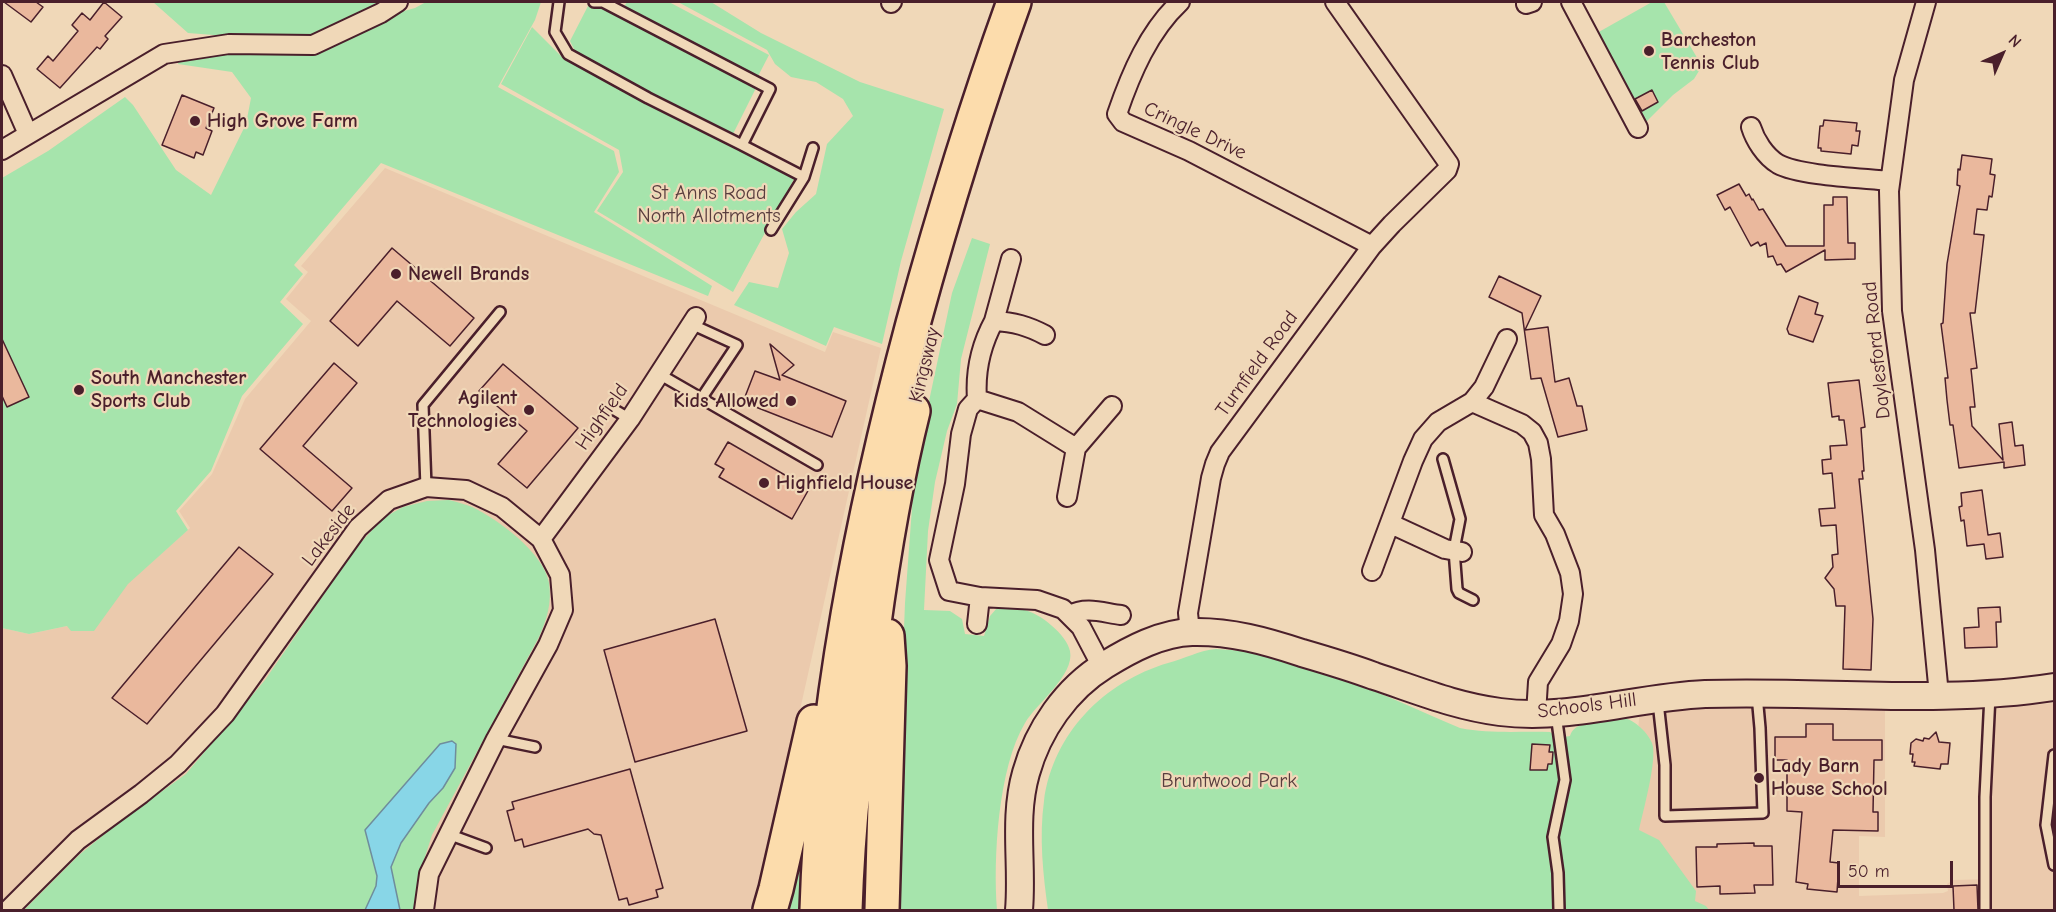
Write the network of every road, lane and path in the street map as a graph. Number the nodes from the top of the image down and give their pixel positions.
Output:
1 (398, 2) edge
2 (559, 2) edge
3 (594, 2) edge
4 (1014, 2) edge
5 (1035, 2) edge
6 (1180, 2) edge
7 (1335, 2) edge
8 (1571, 2) edge
9 (1926, 2) edge
10 (2, 75) edge
11 (1750, 127) dead end
12 (1638, 128) dead end
13 (28, 134) junction
14 (742, 145) junction
15 (813, 148) dead end
16 (2, 150) edge
17 (804, 177) junction
18 (1890, 181) junction
19 (771, 230) dead end
20 (1372, 246) junction
21 (1011, 259) dead end
22 (500, 312) dead end
23 (694, 321) joint
24 (994, 321) junction
25 (1045, 335) dead end
26 (1507, 339) dead end
27 (659, 374) junction
28 (701, 399) junction
29 (977, 399) junction
30 (1472, 402) junction
31 (1112, 406) dead end
32 (613, 409) dead end
33 (630, 419) junction
34 (1076, 448) junction
35 (1443, 459) dead end
36 (817, 465) dead end
37 (426, 487) junction
38 (1067, 497) dead end
39 (1391, 524) junction
40 (541, 539) junction
41 (1458, 551) junction
42 (869, 568) junction
43 (1372, 571) dead end
44 (980, 597) junction
45 (1473, 600) dead end
46 (1070, 615) junction
47 (1121, 615) dead end
48 (977, 624) dead end
49 (1190, 632) junction
50 (1102, 667) junction
51 (2054, 690) edge
52 (1757, 693) junction
53 (1940, 695) junction
54 (1990, 695) junction
55 (1658, 697) junction
56 (1546, 714) junction
57 (845, 736) junction
58 (496, 739) junction
59 (535, 747) dead end
60 (2055, 755) edge
61 (448, 834) junction
62 (486, 848) dead end
63 (2055, 865) edge
64 (8, 910) edge
65 (424, 910) edge
66 (770, 910) edge
67 (818, 910) edge
68 (845, 910) edge
69 (882, 910) edge
70 (1020, 910) edge
71 (1558, 910) edge
72 (1985, 910) edge

1 - 13 street
2 - 14 lane
3 - 14 lane
4 - 42 highway, Kingsway
5 - 42 highway, Kingsway
6 - 20 street, Cringle Drive
7 - 20 street, Turnfield Road
8 - 12 street
9 - 18 street, Daylesford Road
10 - 13 street
11 - 18 street
13 - 16 street
14 - 17 lane
15 - 17 lane
17 - 19 lane
18 - 53 street, Daylesford Road
20 - 49 street, Turnfield Road
21 - 24 street
22 - 37 lane
23 - 27 street, Highfield
23 - 28 lane
24 - 25 street
24 - 29 street
26 - 30 street
27 - 28 lane
27 - 33 street, Highfield
28 - 36 lane
29 - 34 street
29 - 44 street
30 - 39 street
30 - 56 street
31 - 34 street
32 - 33 lane
33 - 40 street, Highfield
34 - 38 street
35 - 41 lane
37 - 40 street, Lakeside
37 - 64 street, Lakeside
39 - 41 street
39 - 43 street
40 - 58 street, Lakeside
41 - 45 lane
42 - 57 highway, Kingsway
42 - 66 highway
42 - 69 highway
44 - 46 street
44 - 48 street
46 - 47 street
46 - 50 street
49 - 50 street, Schools Hill
49 - 56 street, Schools Hill
50 - 70 street, Schools Hill
51 - 54 street, Schools Hill
52 - 53 street, Schools Hill
52 - 55 street, Schools Hill
52 - 55 lane
53 - 54 street, Schools Hill
54 - 72 lane
55 - 56 street, Schools Hill
56 - 71 lane
57 - 67 highway
57 - 68 highway
58 - 59 lane
58 - 61 street, Lakeside
60 - 63 lane
61 - 62 lane
61 - 65 street, Lakeside

